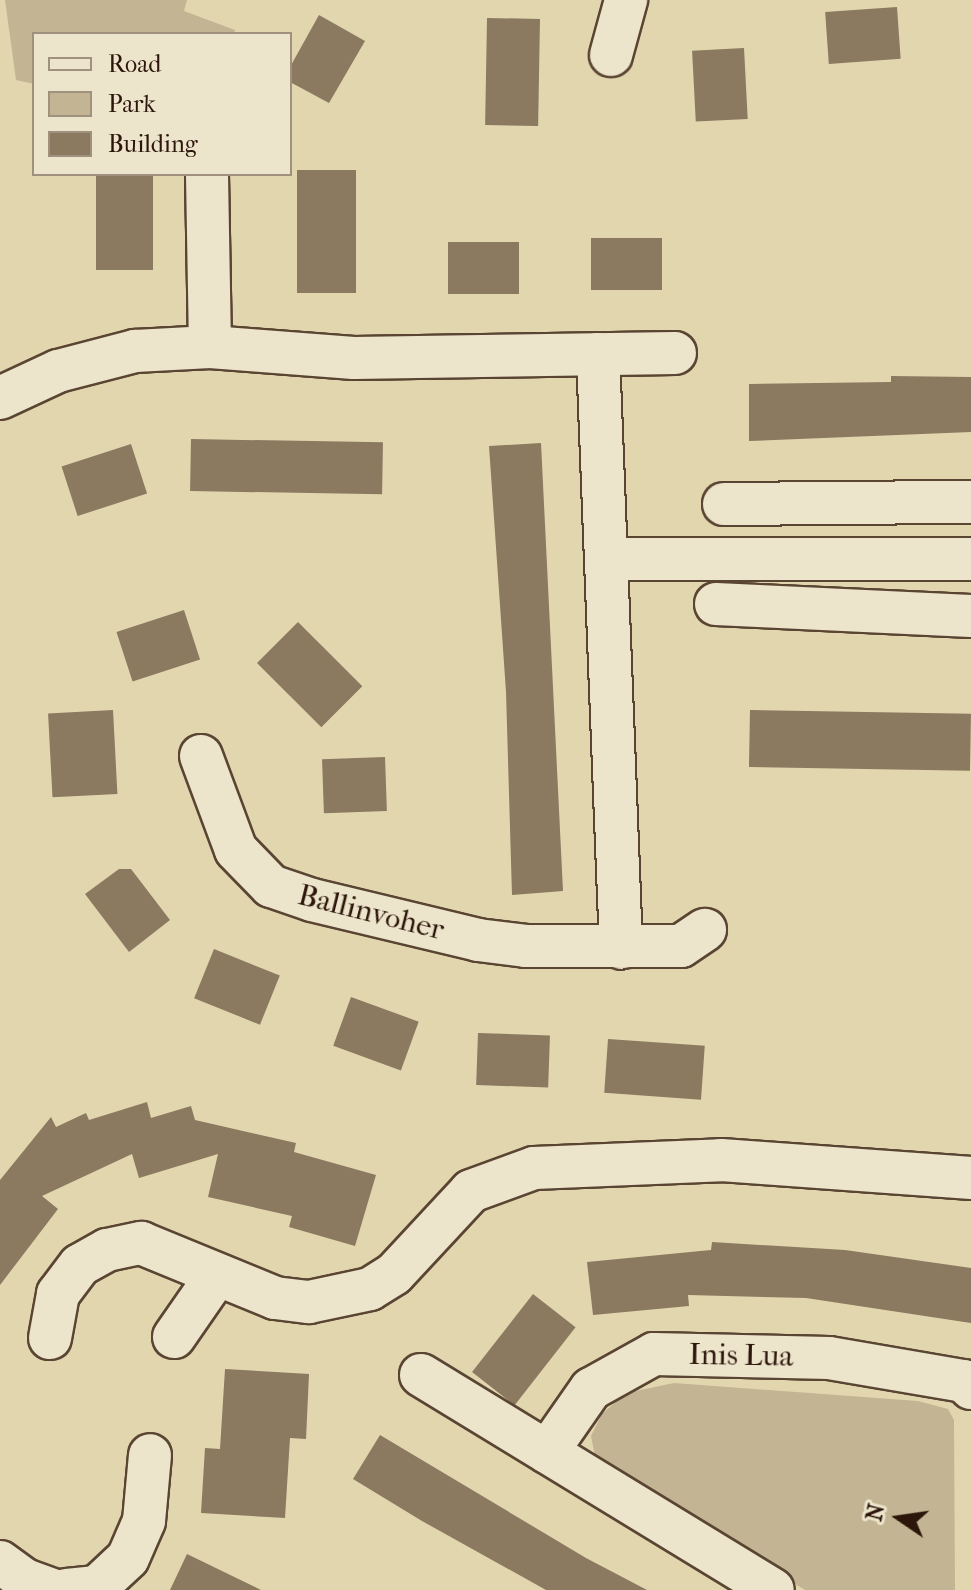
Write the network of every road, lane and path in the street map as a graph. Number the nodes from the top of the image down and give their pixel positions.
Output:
1 (626, 0) edge
2 (611, 55) dead end
3 (207, 176) edge
4 (210, 347) junction
5 (675, 353) dead end
6 (598, 354) junction
7 (0, 398) edge
8 (833, 503) junction
9 (954, 503) edge
10 (724, 504) dead end
11 (833, 557) junction
12 (953, 558) edge
13 (609, 559) junction
14 (716, 604) dead end
15 (831, 609) junction
16 (952, 615) edge
17 (201, 756) dead end
18 (705, 930) dead end
19 (621, 948) junction
20 (971, 1178) edge
21 (217, 1275) junction
22 (174, 1337) dead end
23 (50, 1338) dead end
24 (421, 1375) dead end
25 (971, 1388) edge
26 (547, 1452) junction
27 (150, 1455) dead end
28 (0, 1562) edge
29 (758, 1586) edge
30 (88, 1589) edge
31 (53, 1590) edge

1 - 2 street
3 - 4 street
4 - 6 street
4 - 7 street
5 - 6 street
6 - 13 street
8 - 9 street
8 - 10 street
8 - 11 street
9 - 12 street
11 - 12 street
11 - 13 street
11 - 15 street
12 - 16 street
13 - 19 street
14 - 15 street
15 - 16 street
17 - 19 street, Ballinvoher
18 - 19 street, Ballinvoher
20 - 21 street
21 - 22 street
21 - 23 street
24 - 26 street
25 - 26 street, Inis Lua
26 - 29 street
27 - 30 street
28 - 31 street

